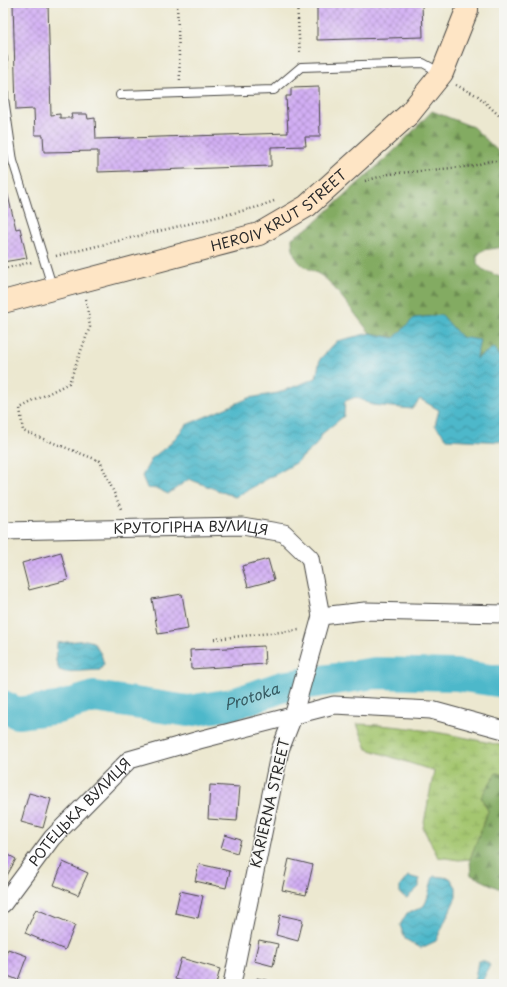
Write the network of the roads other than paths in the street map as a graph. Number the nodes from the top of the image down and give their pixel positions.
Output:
1 (467, 3) edge
2 (3, 58) edge
3 (442, 74) junction
4 (120, 95) dead end
5 (53, 289) junction
6 (3, 302) edge
7 (3, 531) edge
8 (504, 614) edge
9 (321, 616) junction
10 (293, 717) junction
11 (504, 730) edge
12 (3, 904) edge
13 (232, 984) edge

1 - 3 street, HEROIV KRUT STREET
2 - 5 lane
3 - 4 lane
3 - 5 street, HEROIV KRUT STREET
5 - 6 street, HEROIV KRUT STREET
7 - 9 street, КРУТОГІРНА ВУЛИЦЯ
8 - 9 street
9 - 10 street, KARIERNA STREET
10 - 11 street
10 - 12 street, РОТЕЦЬКА ВУЛИЦЯ
10 - 13 street, KARIERNA STREET

